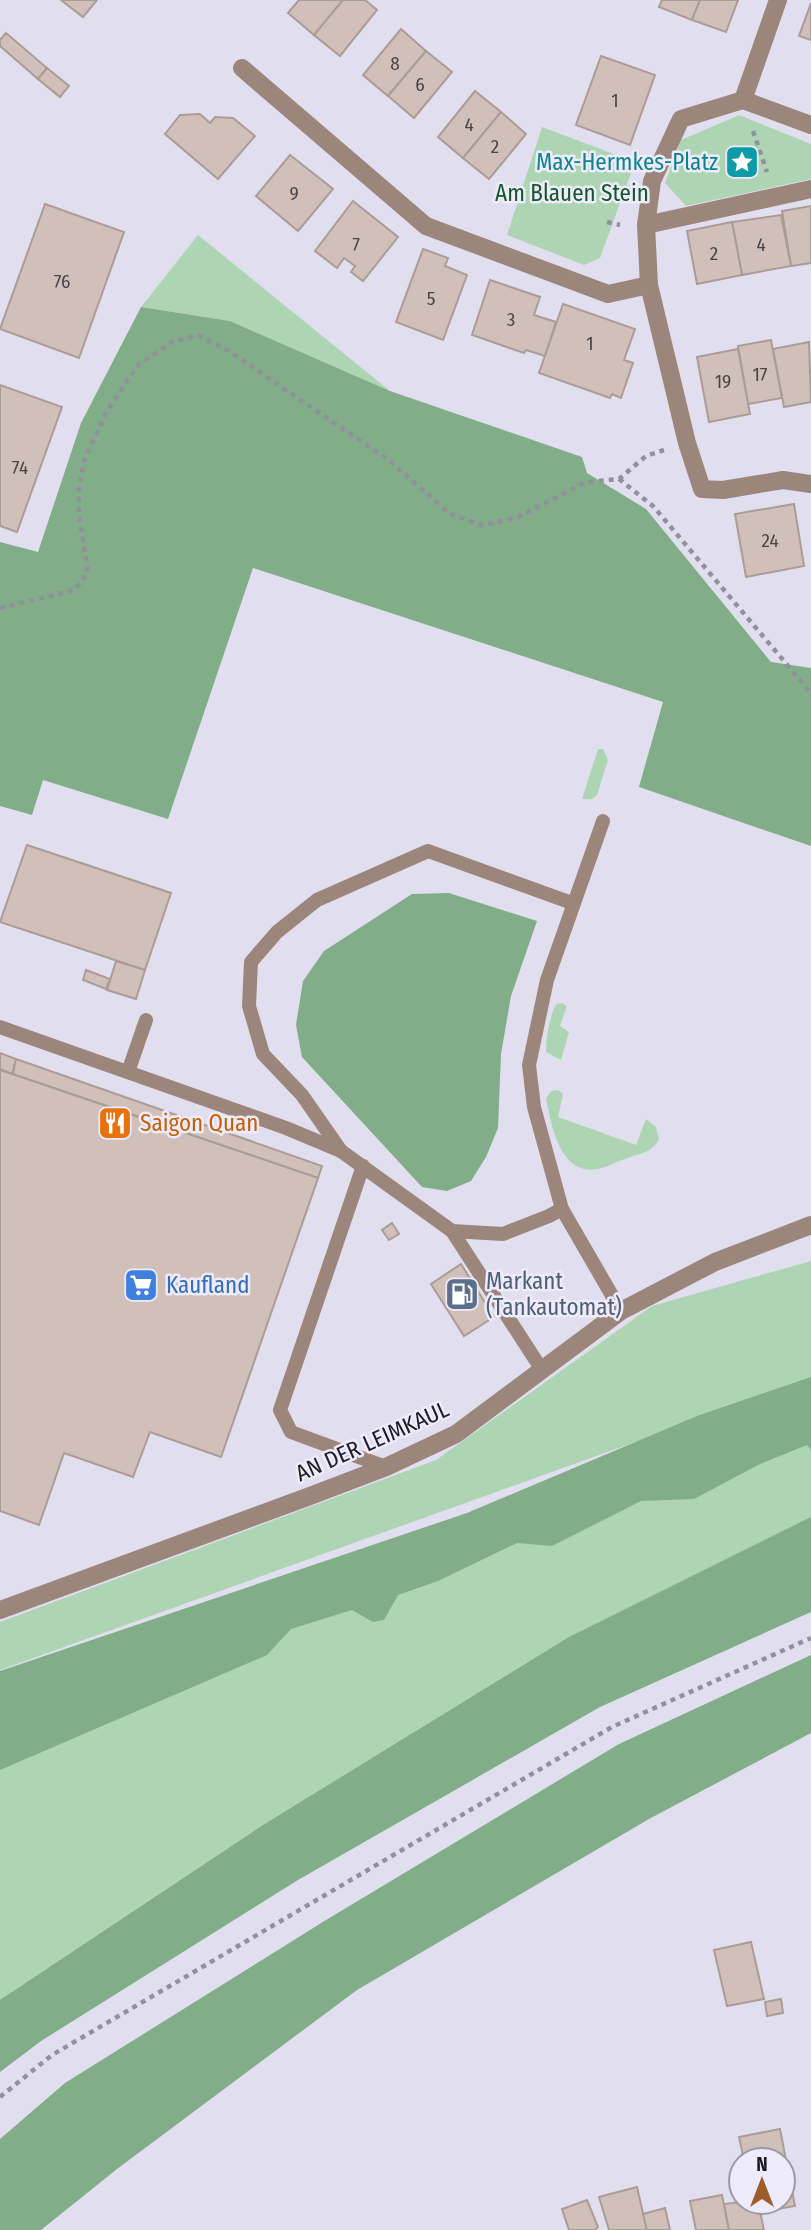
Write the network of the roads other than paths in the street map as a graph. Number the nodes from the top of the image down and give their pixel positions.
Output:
1 (778, 0) edge
2 (242, 68) dead end
3 (743, 100) junction
4 (811, 125) edge
5 (811, 189) edge
6 (646, 225) junction
7 (649, 285) junction
8 (811, 484) edge
9 (603, 821) dead end
10 (572, 903) junction
11 (146, 1020) dead end
12 (0, 1027) edge
13 (128, 1072) junction
14 (341, 1151) junction
15 (363, 1166) junction
16 (562, 1209) junction
17 (811, 1224) edge
18 (452, 1231) junction
19 (621, 1311) junction
20 (542, 1370) junction
21 (386, 1467) junction
22 (0, 1610) edge

1 - 3 street
2 - 7 street
3 - 4 street
3 - 6 street
5 - 6 street
6 - 7 street
7 - 8 street
9 - 10 lane
10 - 14 lane
10 - 16 lane
11 - 13 lane
12 - 13 lane
13 - 14 lane
14 - 15 lane
15 - 18 lane
15 - 21 lane
16 - 18 lane
16 - 19 lane
17 - 19 street, AN DER LEIMKAUL
18 - 20 lane
19 - 20 street, AN DER LEIMKAUL
20 - 21 street, AN DER LEIMKAUL
21 - 22 street, AN DER LEIMKAUL

